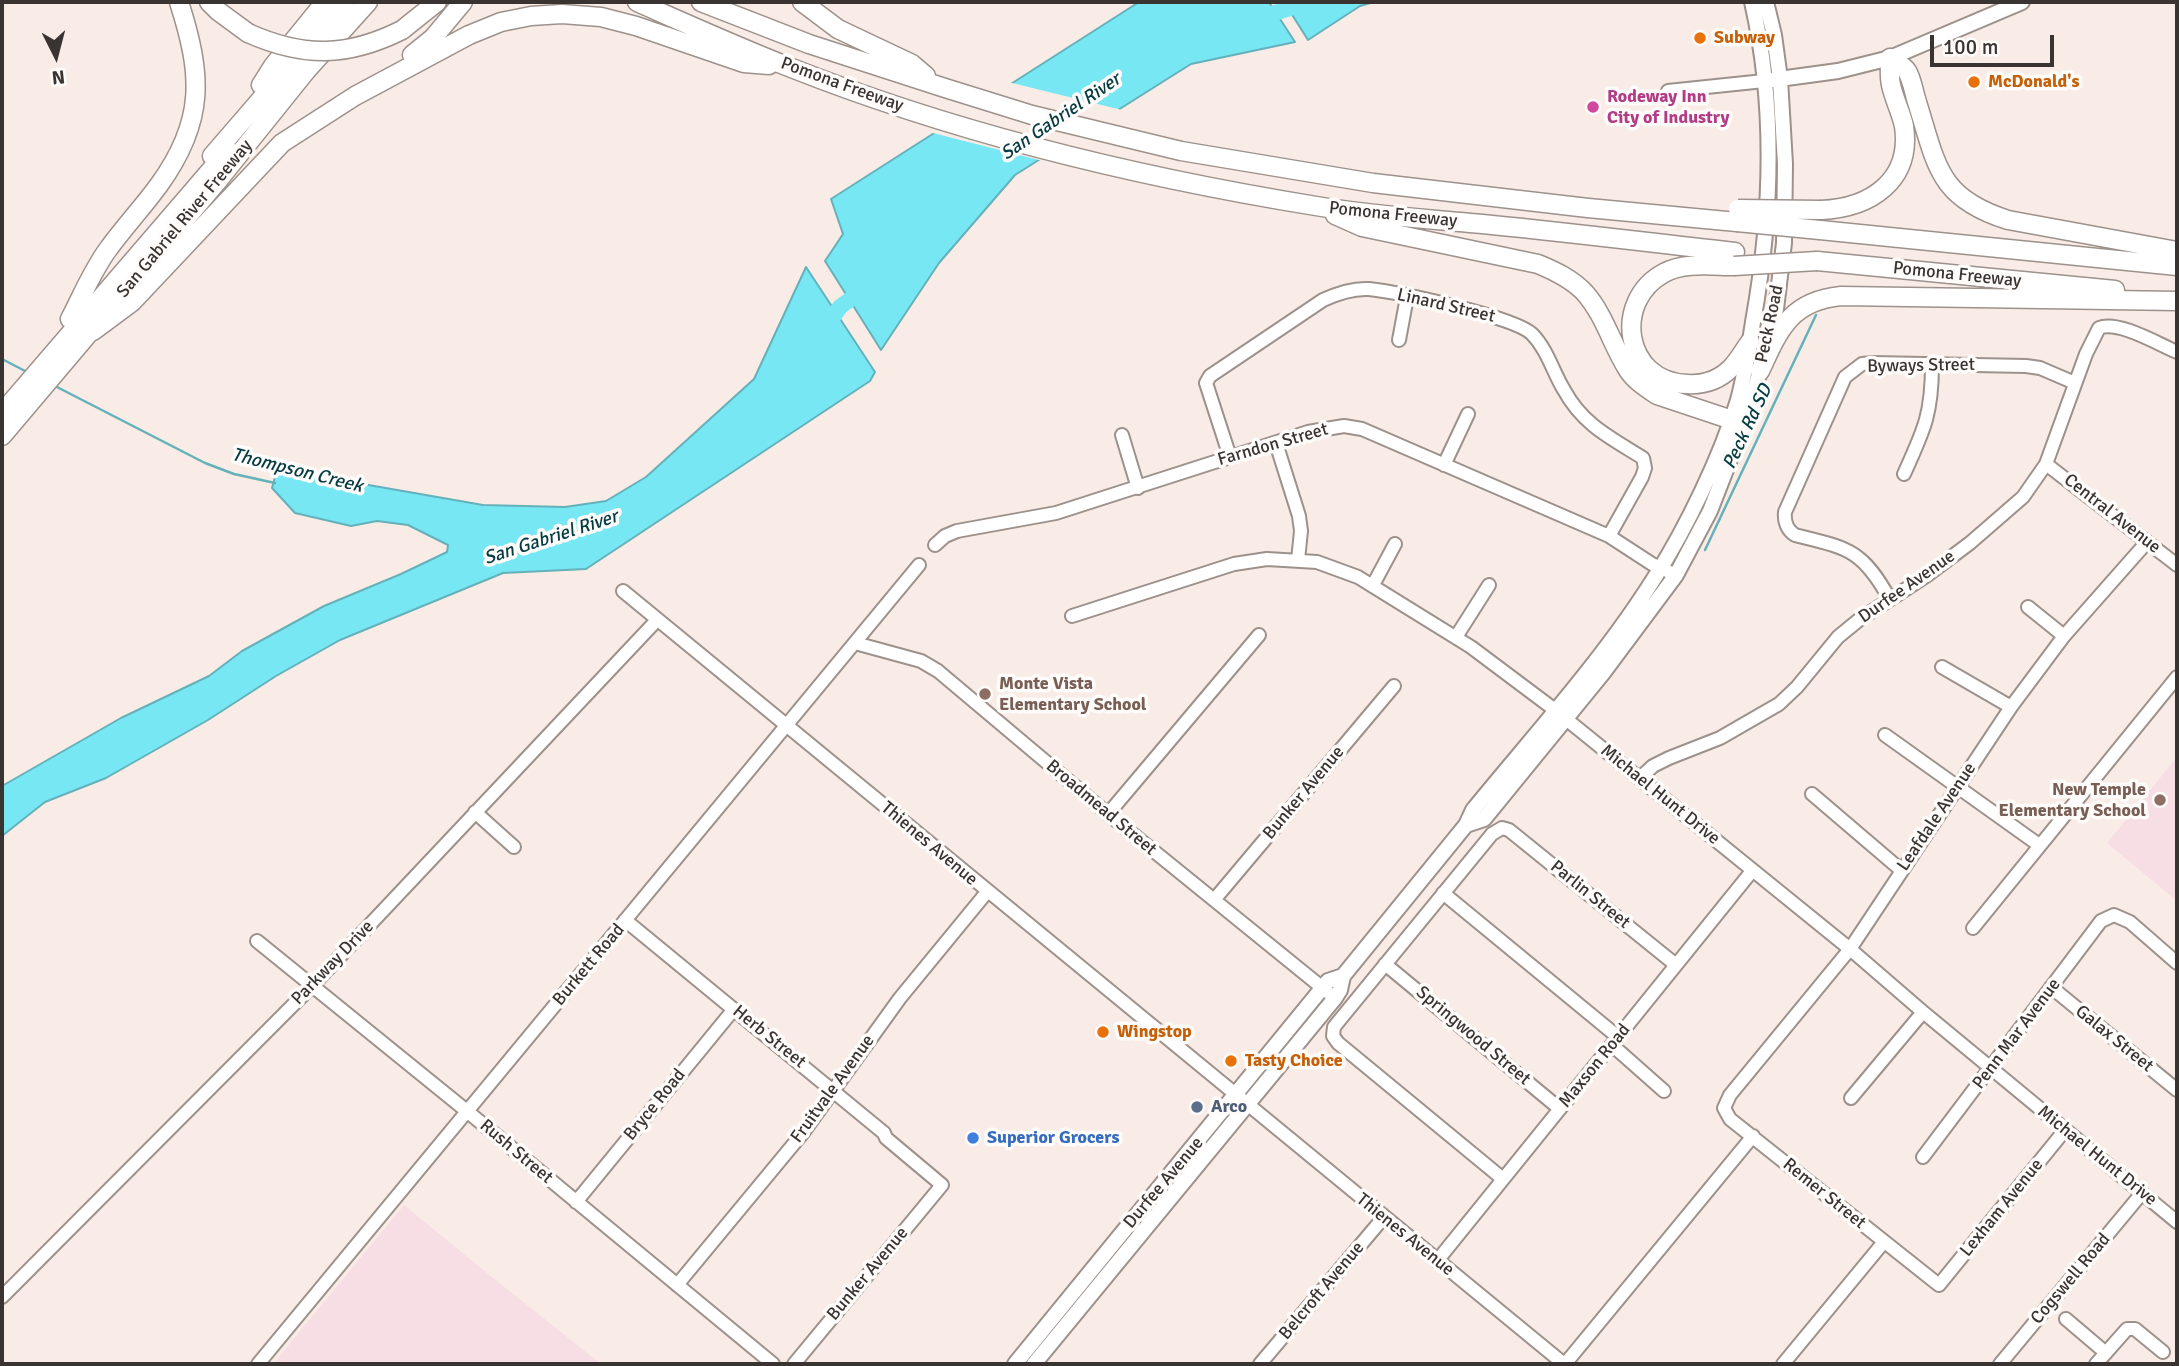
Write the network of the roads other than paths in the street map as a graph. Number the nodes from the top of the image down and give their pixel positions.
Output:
1 (179, 2) edge
2 (209, 2) edge
3 (325, 2) edge
4 (345, 2) edge
5 (355, 2) edge
6 (368, 2) edge
7 (437, 2) edge
8 (464, 2) edge
9 (637, 2) edge
10 (701, 2) edge
11 (802, 2) edge
12 (1752, 2) edge
13 (1766, 2) edge
14 (2022, 2) edge
15 (1890, 58) junction
16 (794, 69) junction
17 (1780, 79) junction
18 (1764, 81) junction
19 (940, 86) junction
20 (1668, 91) dead end
21 (355, 96) junction
22 (235, 129) junction
23 (216, 183) junction
24 (1315, 206) junction
25 (1738, 215) junction
26 (2177, 251) edge
27 (1734, 259) junction
28 (2177, 266) edge
29 (1407, 297) junction
30 (2177, 299) edge
31 (70, 319) junction
32 (93, 331) junction
33 (69, 340) junction
34 (1399, 340) dead end
35 (1750, 342) junction
36 (2177, 352) edge
37 (1932, 365) junction
38 (1760, 371) junction
39 (2075, 383) junction
40 (8, 410) edge
41 (1468, 414) dead end
42 (1737, 422) junction
43 (1122, 435) dead end
44 (2, 436) edge
45 (1276, 443) junction
46 (1230, 457) junction
47 (2046, 464) junction
48 (1444, 465) junction
49 (1904, 474) dead end
50 (1138, 488) junction
51 (1609, 536) junction
52 (2147, 542) junction
53 (1395, 544) dead end
54 (935, 545) dead end
55 (1298, 560) junction
56 (919, 565) dead end
57 (2177, 565) edge
58 (1660, 569) junction
59 (1676, 575) junction
60 (1373, 585) junction
61 (1489, 586) dead end
62 (623, 591) dead end
63 (1889, 598) junction
64 (2028, 607) dead end
65 (1072, 616) dead end
66 (657, 620) junction
67 (1259, 635) dead end
68 (2064, 636) junction
69 (1456, 637) junction
70 (855, 643) junction
71 (1942, 667) dead end
72 (2177, 677) edge
73 (1394, 686) dead end
74 (2011, 707) junction
75 (1560, 714) junction
76 (787, 727) junction
77 (1885, 735) dead end
78 (1640, 778) junction
79 (1958, 785) junction
80 (1812, 794) dead end
81 (475, 813) junction
82 (1108, 814) junction
83 (2039, 845) junction
84 (514, 847) dead end
85 (1901, 870) junction
86 (1752, 871) junction
87 (987, 892) junction
88 (1443, 893) junction
89 (1214, 900) junction
90 (625, 920) junction
91 (1973, 928) dead end
92 (257, 941) dead end
93 (1850, 949) junction
94 (2177, 962) edge
95 (1385, 964) junction
96 (1676, 965) junction
97 (1343, 976) junction
98 (312, 986) junction
99 (2052, 987) junction
100 (1322, 988) junction
101 (1335, 998) junction
102 (734, 1009) junction
103 (1923, 1012) junction
104 (1615, 1041) junction
105 (1991, 1069) junction
106 (833, 1090) junction
107 (2177, 1090) edge
108 (1664, 1091) dead end
109 (1730, 1095) joint
110 (1851, 1098) dead end
111 (1242, 1100) junction
112 (1560, 1109) junction
113 (468, 1112) junction
114 (2065, 1130) junction
115 (1753, 1136) junction
116 (1923, 1157) dead end
117 (1503, 1179) junction
118 (942, 1185) joint
119 (2142, 1193) junction
120 (576, 1202) junction
121 (1384, 1217) junction
122 (2177, 1222) edge
123 (1883, 1243) junction
124 (1437, 1261) junction
125 (677, 1285) junction
126 (1939, 1285) joint
127 (2, 1297) edge
128 (2066, 1320) dead end
129 (2163, 1352) dead end
130 (2106, 1353) junction
131 (258, 1364) edge
132 (773, 1364) edge
133 (794, 1364) edge
134 (1015, 1364) edge
135 (1034, 1364) edge
136 (1260, 1364) edge
137 (1564, 1364) edge
138 (1783, 1364) edge
139 (2002, 1364) edge
140 (2096, 1364) edge

1 - 31 highway
2 - 7 highway, bridge
3 - 22 highway
4 - 22 highway, San Gabriel River Freeway
5 - 33 highway
6 - 23 highway, San Gabriel River Freeway
8 - 21 highway
9 - 16 highway, Pomona Freeway
10 - 19 highway, Pomona Freeway
11 - 19 highway
12 - 18 main road, Peck Road
13 - 17 main road, Peck Road
14 - 15 main road
15 - 17 main road
15 - 25 highway, bridge
15 - 26 highway
16 - 21 highway
16 - 24 highway, Pomona Freeway
17 - 18 main road
17 - 38 main road, Peck Road
18 - 20 street
18 - 35 main road, Peck Road
19 - 25 highway, Pomona Freeway
21 - 32 highway
22 - 31 highway, San Gabriel River Freeway
23 - 32 highway, San Gabriel River Freeway
23 - 33 highway
24 - 27 highway, Pomona Freeway
24 - 42 highway
25 - 28 highway, Pomona Freeway, bridge
27 - 30 highway, Pomona Freeway, bridge
27 - 35 highway
29 - 34 street
29 - 46 street, Linard Street
29 - 51 street, Linard Street
30 - 38 highway
31 - 33 highway, San Gabriel River Freeway
32 - 33 highway, San Gabriel River Freeway
33 - 40 highway, San Gabriel River Freeway
33 - 40 highway, San Gabriel River Freeway
35 - 42 main road, Peck Road
36 - 39 street, Durfee Avenue
37 - 39 street, Byways Street
37 - 49 street
37 - 63 street, Byways Street
38 - 42 main road, Peck Road
39 - 47 street, Durfee Avenue
40 - 44 highway, San Gabriel River Freeway
41 - 48 street
42 - 58 main road, Peck Road
42 - 59 main road, Peck Road
43 - 50 street
45 - 46 street, Farndon Street
45 - 48 street, Farndon Street
45 - 55 street
46 - 50 street, Farndon Street
47 - 52 street, Central Avenue
47 - 63 street, Durfee Avenue
48 - 51 street, Farndon Street
50 - 54 street, Farndon Street
51 - 58 street, Farndon Street
52 - 57 street, Central Avenue
52 - 68 street, Leafdale Avenue
53 - 60 street
55 - 60 street, Michael Hunt Drive
55 - 65 street, Michael Hunt Drive
56 - 70 street, Burkett Road
58 - 59 street, Farndon Street
58 - 75 main road, Peck Road
59 - 75 main road, Peck Road
60 - 69 street, Michael Hunt Drive
61 - 69 street
62 - 66 street, Thienes Avenue
63 - 78 street, Durfee Avenue
64 - 68 street
66 - 76 street, Thienes Avenue
66 - 81 street, Parkway Drive
67 - 82 street
68 - 74 street, Leafdale Avenue
69 - 75 street, Michael Hunt Drive
70 - 76 street, Burkett Road
70 - 82 street, Broadmead Street
71 - 74 street
72 - 83 street
73 - 89 street, Bunker Avenue
74 - 79 street, Leafdale Avenue
75 - 78 street, Michael Hunt Drive
75 - 97 main road, Durfee Avenue
76 - 87 street, Thienes Avenue
76 - 90 street, Burkett Road
77 - 79 street
78 - 86 street, Michael Hunt Drive
79 - 83 street
79 - 85 street, Leafdale Avenue
80 - 85 street
81 - 84 street
81 - 98 street, Parkway Drive
82 - 89 street, Broadmead Street
83 - 91 street
85 - 93 street, Leafdale Avenue
86 - 93 street, Michael Hunt Drive
86 - 96 street, Maxson Road
87 - 106 street, Fruitvale Avenue
87 - 111 street, Thienes Avenue
88 - 95 street
88 - 96 street, Parlin Street
88 - 104 street
89 - 100 street, Broadmead Street
90 - 102 street, Herb Street
90 - 113 street, Burkett Road
92 - 98 street, Rush Street
93 - 103 street, Michael Hunt Drive
93 - 109 street, Leafdale Avenue
94 - 99 street, Penn Mar Avenue
95 - 112 street, Springwood Street
95 - 117 street
96 - 104 street, Maxson Road
97 - 100 main road, Durfee Avenue
97 - 101 main road, Durfee Avenue
98 - 113 street, Rush Street
98 - 127 street, Parkway Drive
99 - 105 street, Penn Mar Avenue
99 - 107 street, Galax Street
100 - 101 street, Broadmead Street
100 - 111 main road, Durfee Avenue
101 - 111 main road, Durfee Avenue
102 - 106 street, Herb Street
102 - 120 street, Bryce Road
103 - 105 street, Michael Hunt Drive
103 - 110 street
104 - 108 street
104 - 112 street, Maxson Road
105 - 114 street, Michael Hunt Drive
105 - 116 street, Penn Mar Avenue
106 - 118 street, Herb Street
106 - 125 street, Fruitvale Avenue
109 - 115 street, Remer Street
111 - 121 street, Thienes Avenue
111 - 134 main road, Durfee Avenue
111 - 135 main road, Durfee Avenue
112 - 117 street, Maxson Road
113 - 120 street, Rush Street
113 - 131 street, Burkett Road
114 - 119 street, Michael Hunt Drive
114 - 126 street, Lexham Avenue
115 - 123 street, Remer Street
115 - 137 street
117 - 124 street, Maxson Road
118 - 133 street, Bunker Avenue
119 - 122 street, Michael Hunt Drive
119 - 139 street, Cogswell Road
120 - 125 street, Rush Street
121 - 124 street, Thienes Avenue
121 - 136 street, Belcroft Avenue
123 - 126 street, Remer Street
123 - 138 street
124 - 137 street, Thienes Avenue
125 - 132 street, Rush Street
128 - 130 street
129 - 130 street
130 - 140 street

